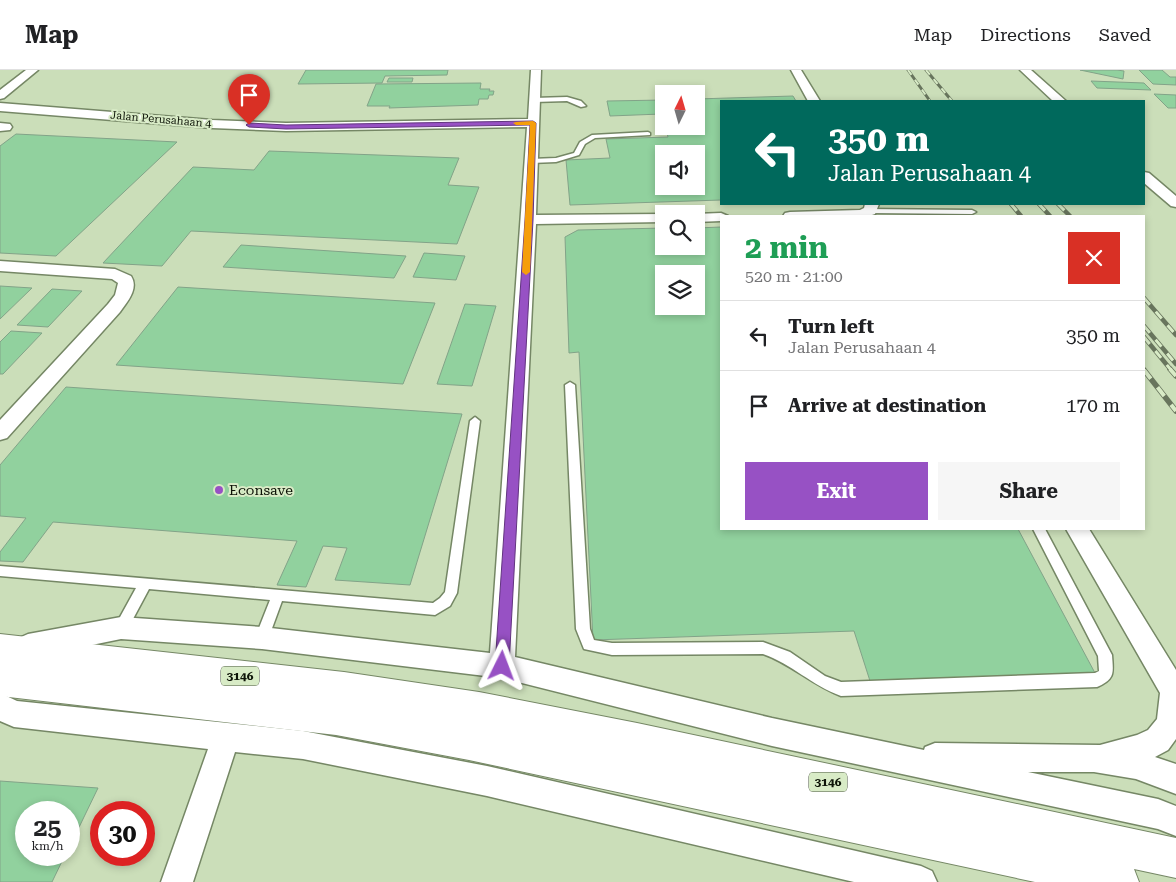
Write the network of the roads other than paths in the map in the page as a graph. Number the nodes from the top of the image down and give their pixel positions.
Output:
1 (33, 70) edge
2 (536, 70) edge
3 (796, 70) edge
4 (1025, 70) edge
5 (0, 96) edge
6 (534, 100) junction
7 (813, 100) edge
8 (1059, 100) edge
9 (0, 106) edge
10 (583, 106) dead end
11 (533, 123) junction
12 (648, 134) dead end
13 (532, 161) junction
14 (1145, 177) edge
15 (1176, 203) edge
16 (871, 211) edge
17 (972, 212) dead end
18 (844, 215) edge
19 (720, 217) edge
20 (655, 218) edge
21 (705, 218) edge
22 (529, 220) junction
23 (0, 266) edge
24 (570, 385) dead end
25 (0, 408) edge
26 (21, 410) junction
27 (475, 420) dead end
28 (0, 433) edge
29 (1040, 530) edge
30 (1078, 530) edge
31 (0, 571) edge
32 (146, 583) junction
33 (278, 595) junction
34 (121, 628) junction
35 (262, 638) junction
36 (3, 659) edge
37 (502, 666) junction
38 (1175, 692) edge
39 (0, 706) edge
40 (474, 726) junction
41 (226, 737) junction
42 (885, 757) junction
43 (1094, 758) junction
44 (1176, 779) edge
45 (1176, 822) edge
46 (1176, 858) edge
47 (176, 882) edge
48 (921, 882) edge
49 (1119, 882) edge

1 - 5 street
2 - 6 street
3 - 7 street
4 - 8 street
6 - 10 lane
6 - 11 street
9 - 11 street, Jalan Perusahaan 4
11 - 13 street
12 - 13 lane
13 - 22 street
14 - 15 street
16 - 17 lane
16 - 18 street
19 - 21 street
20 - 22 street
22 - 37 street
23 - 26 street
24 - 29 lane
25 - 26 street
26 - 28 street
27 - 33 lane
30 - 38 street
31 - 32 lane
32 - 33 lane
32 - 34 lane
33 - 35 lane
34 - 35 street
34 - 36 street
35 - 37 street
36 - 40 main road, 3146
37 - 42 street
38 - 43 street
39 - 41 street
40 - 46 main road, 3146
40 - 49 main road, 3146
41 - 47 street
41 - 48 street
42 - 43 street
42 - 45 street
43 - 44 street

